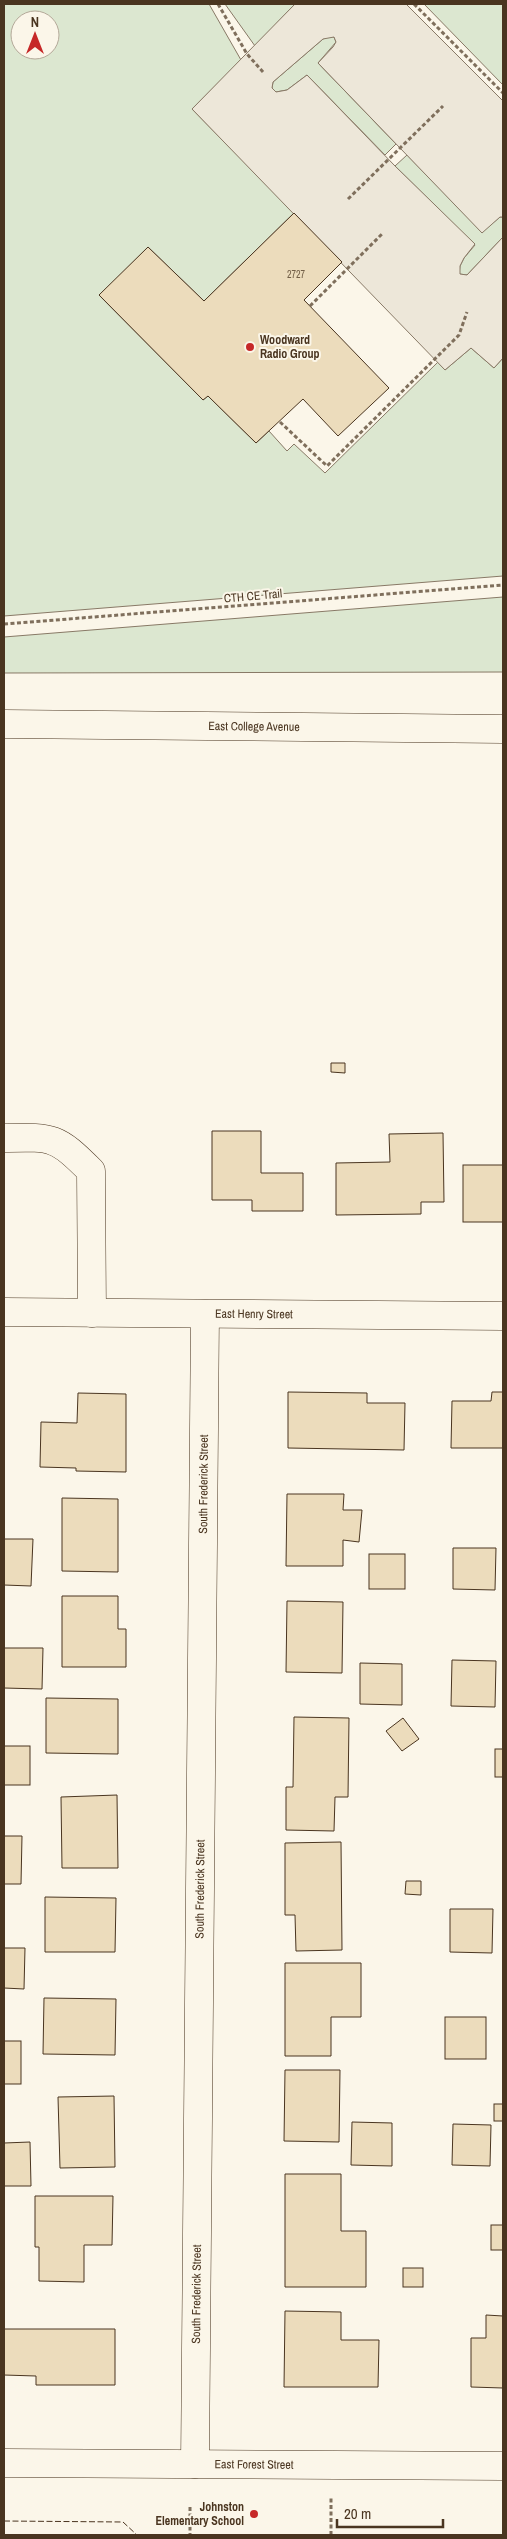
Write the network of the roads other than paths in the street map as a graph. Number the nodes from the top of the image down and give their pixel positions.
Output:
1 (4, 724) edge
2 (503, 728) edge
3 (4, 1138) edge
4 (4, 1312) edge
5 (92, 1313) junction
6 (205, 1314) junction
7 (503, 1316) edge
8 (4, 2463) edge
9 (195, 2464) junction
10 (503, 2466) edge

1 - 2 street, East College Avenue
3 - 5 street
4 - 5 street, East Henry Street
5 - 6 street, East Henry Street
6 - 7 street, East Henry Street
6 - 9 street, South Frederick Street
8 - 9 street, East Forest Street
9 - 10 street, East Forest Street

